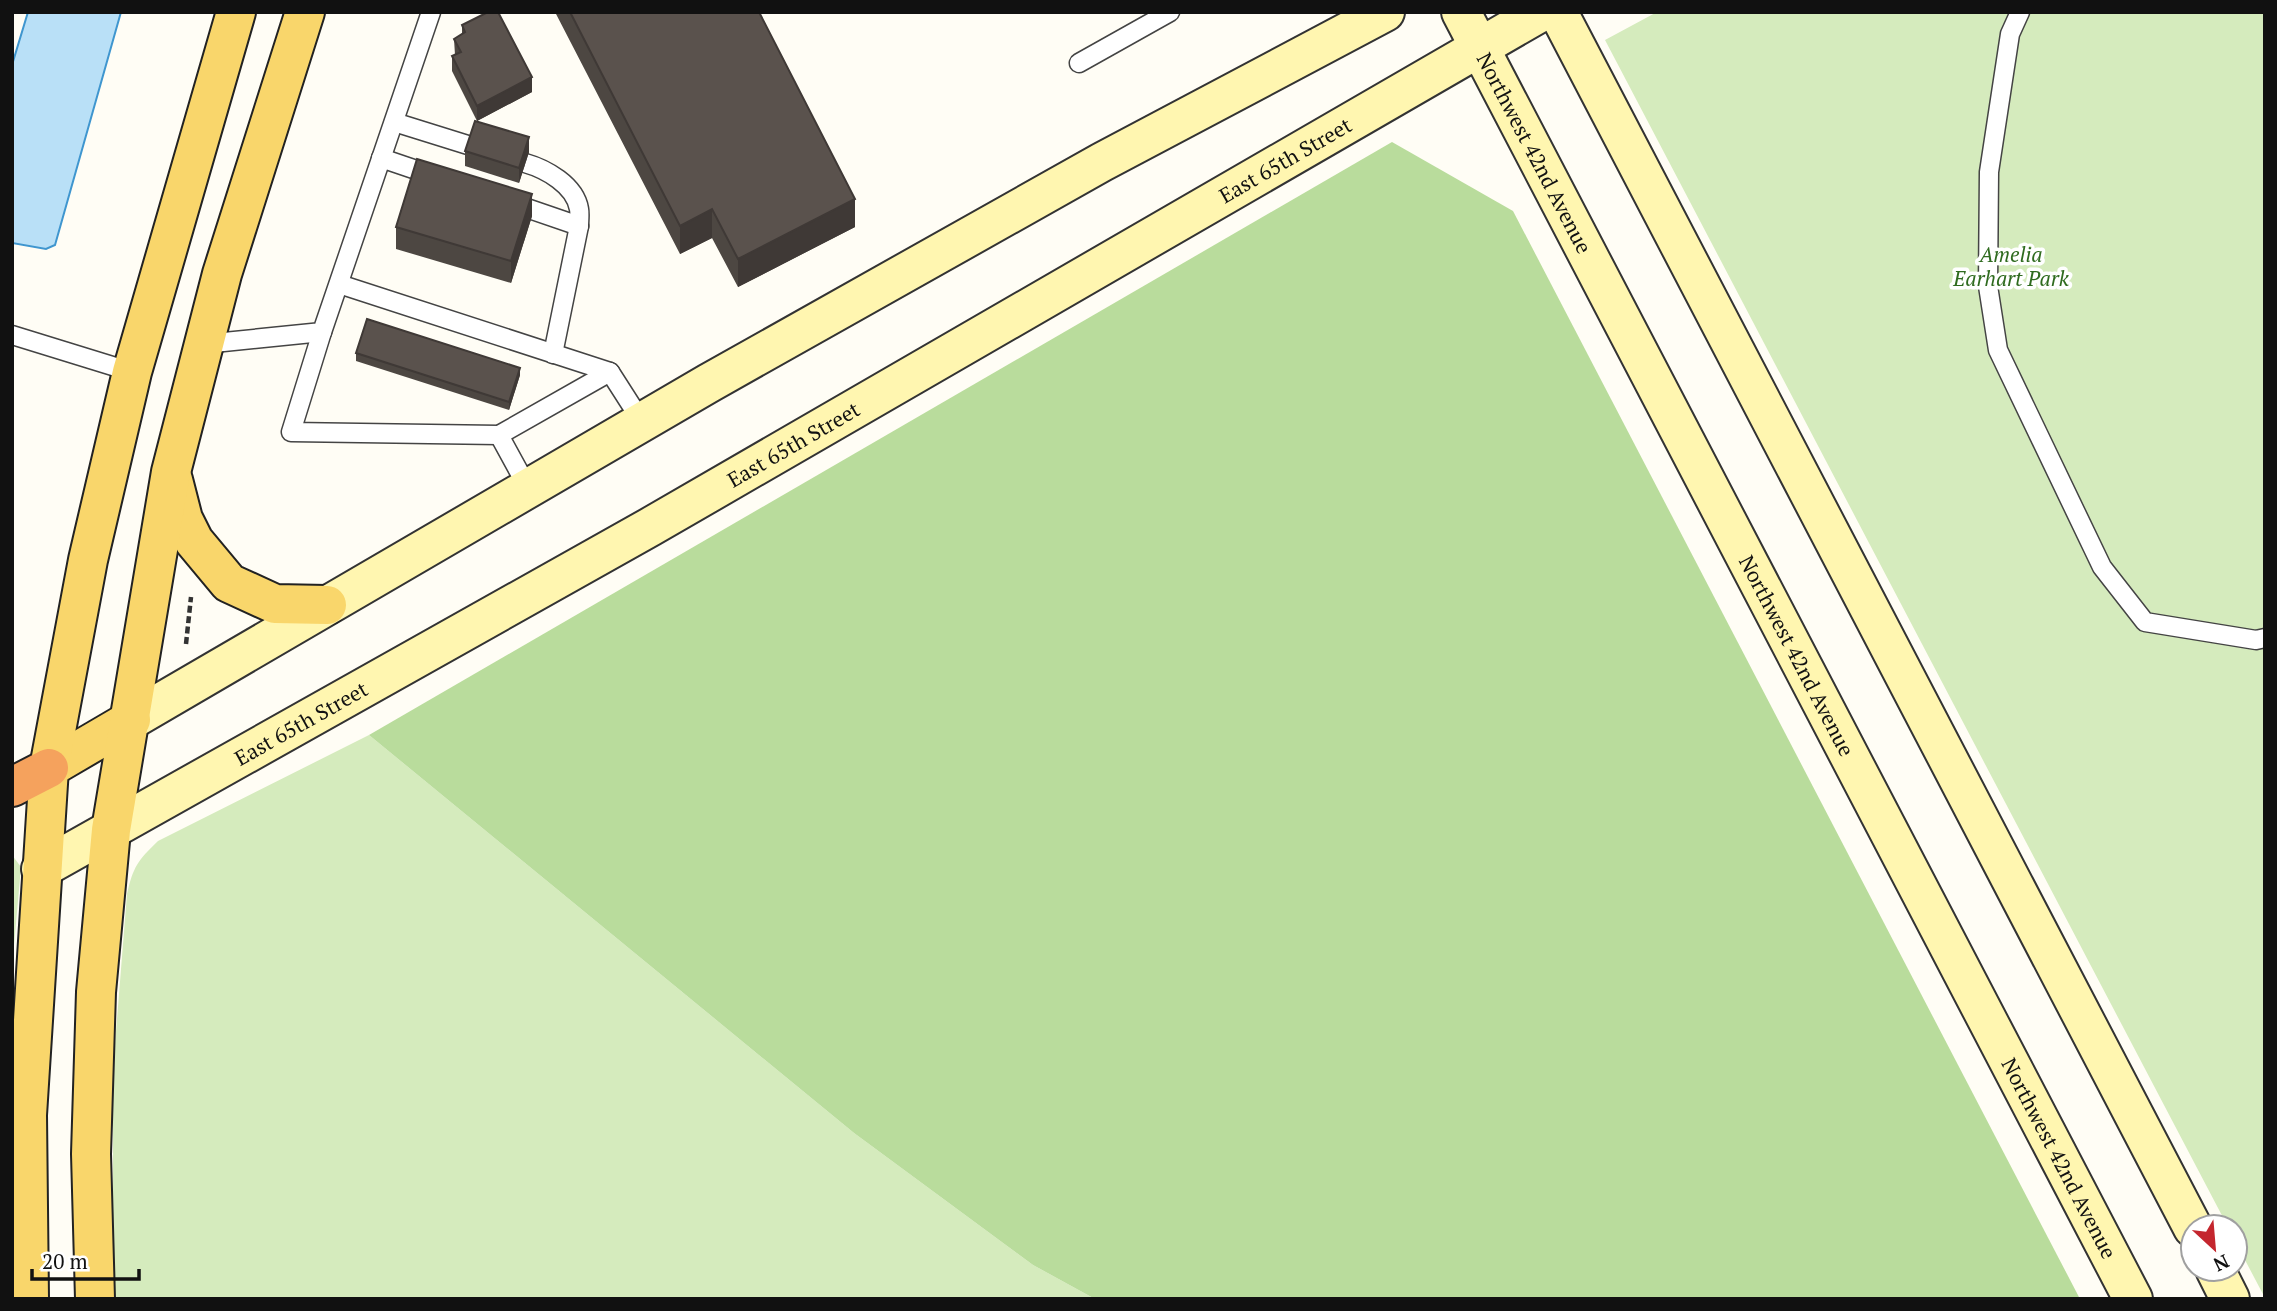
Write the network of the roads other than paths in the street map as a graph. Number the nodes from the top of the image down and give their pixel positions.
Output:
1 (236, 12) edge
2 (305, 12) edge
3 (431, 12) edge
4 (1170, 12) edge
5 (1385, 12) edge
6 (1461, 12) edge
7 (1541, 12) edge
8 (1558, 12) edge
9 (2021, 12) edge
10 (1480, 48) junction
11 (1079, 63) dead end
12 (394, 122) junction
13 (471, 146) edge
14 (381, 158) junction
15 (525, 163) edge
16 (447, 181) edge
17 (487, 194) edge
18 (579, 226) junction
19 (339, 284) junction
20 (322, 332) junction
21 (12, 335) edge
22 (204, 344) junction
23 (554, 354) junction
24 (132, 372) junction
25 (610, 372) junction
26 (642, 422) junction
27 (499, 435) junction
28 (171, 472) junction
29 (528, 488) junction
30 (327, 605) junction
31 (2265, 638) edge
32 (131, 720) junction
33 (49, 768) junction
34 (12, 786) edge
35 (111, 830) junction
36 (41, 869) junction
37 (2185, 1213) edge
38 (2221, 1283) edge
39 (29, 1299) edge
40 (95, 1299) edge
41 (2133, 1299) edge
42 (2230, 1299) edge

1 - 24 main road
2 - 22 main road
3 - 12 lane
4 - 11 lane
5 - 26 main road
6 - 10 main road, Northwest 42nd Avenue
7 - 10 main road, East 65th Street
8 - 37 main road
9 - 31 lane
10 - 35 main road, East 65th Street
10 - 41 main road, Northwest 42nd Avenue
12 - 13 lane
12 - 14 lane
14 - 16 lane
14 - 19 lane
15 - 18 lane
17 - 18 lane
18 - 23 lane
19 - 20 lane
19 - 23 lane
20 - 22 lane
20 - 27 lane
21 - 24 lane
22 - 28 main road
23 - 25 lane
24 - 33 main road
25 - 26 lane
25 - 27 lane
26 - 29 main road
27 - 29 lane
28 - 30 main road
28 - 32 main road
29 - 30 main road
30 - 32 main road
32 - 33 main road
32 - 35 main road
33 - 34 highway
33 - 36 main road
35 - 36 main road, East 65th Street
35 - 40 main road
36 - 39 main road
38 - 42 main road

